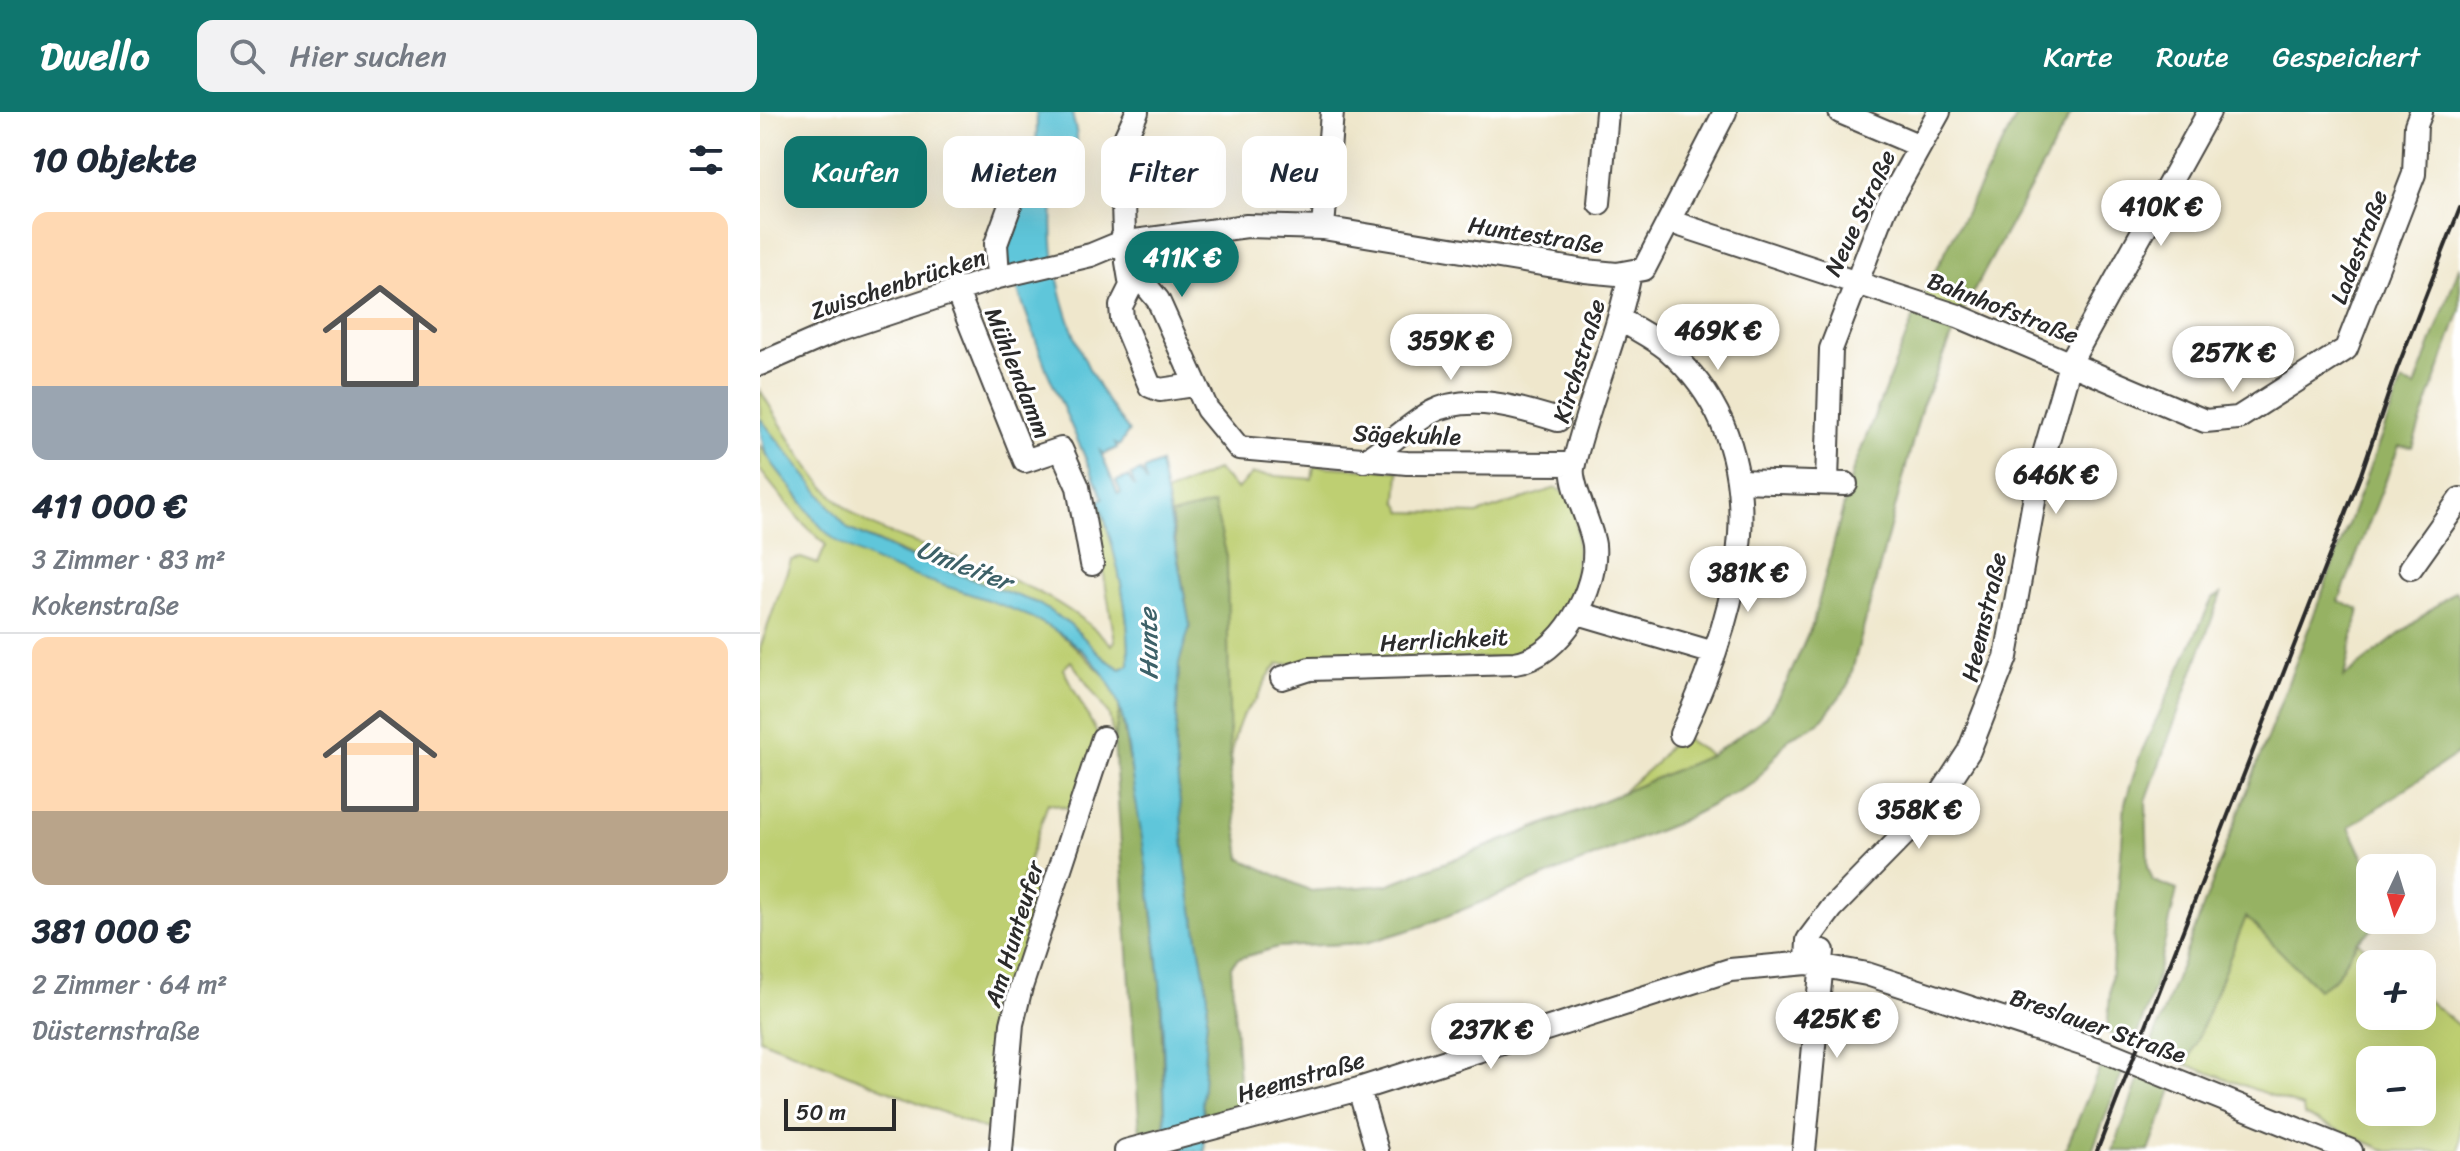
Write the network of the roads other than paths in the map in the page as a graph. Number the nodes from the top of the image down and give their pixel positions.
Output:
1 (1137, 112) edge
2 (1332, 112) edge
3 (1607, 112) edge
4 (1725, 112) edge
5 (1840, 112) edge
6 (1939, 112) edge
7 (2209, 112) edge
8 (2421, 112) edge
9 (1920, 146) junction
10 (1599, 203) dead end
11 (1009, 208) edge
12 (1671, 222) junction
13 (1323, 228) junction
14 (1124, 250) junction
15 (1057, 264) joint
16 (1630, 273) junction
17 (1005, 276) junction
18 (1855, 282) junction
19 (956, 289) junction
20 (1620, 319) junction
21 (2071, 361) junction
22 (760, 364) edge
23 (2305, 379) joint
24 (1194, 385) junction
25 (1558, 420) dead end
26 (1364, 461) junction
27 (1574, 464) junction
28 (1739, 481) junction
29 (2460, 499) edge
30 (1092, 564) dead end
31 (2411, 568) dead end
32 (1578, 613) junction
33 (1714, 653) junction
34 (1282, 678) dead end
35 (1681, 734) dead end
36 (1103, 738) dead end
37 (1815, 964) junction
38 (1359, 1089) junction
39 (1001, 1151) edge
40 (1126, 1151) edge
41 (1377, 1151) edge
42 (1804, 1151) edge
43 (2351, 1151) edge

1 - 14 street
2 - 13 street
3 - 10 street
4 - 12 street
5 - 9 street
6 - 9 street, Neue Straße
7 - 21 street, Heemstraße
8 - 23 street, Ladestraße
9 - 18 street, Neue Straße
11 - 17 street
12 - 16 street
12 - 18 street, Bahnhofstraße
13 - 14 street, Huntestraße
13 - 16 street, Huntestraße
14 - 15 street, Huntestraße
14 - 24 street
14 - 24 street
15 - 17 street, Zwischenbrücken
16 - 20 street, Kirchstraße
17 - 19 street, Zwischenbrücken
18 - 21 street, Bahnhofstraße
18 - 28 street, Neue Straße
19 - 22 street, Zwischenbrücken
19 - 30 street, Mühlendamm
20 - 27 street, Kirchstraße
20 - 28 street
21 - 23 street, Bahnhofstraße
21 - 37 street, Heemstraße
24 - 26 street, Sägekuhle
25 - 26 street
26 - 27 street, Sägekuhle
27 - 32 street, Herrlichkeit
28 - 33 street
29 - 31 street
32 - 33 street
32 - 34 street, Herrlichkeit
33 - 35 street
36 - 39 street, Am Hunteufer
37 - 38 street, Heemstraße
37 - 42 street
37 - 43 street, Breslauer Straße
38 - 40 street, Heemstraße
38 - 41 street

